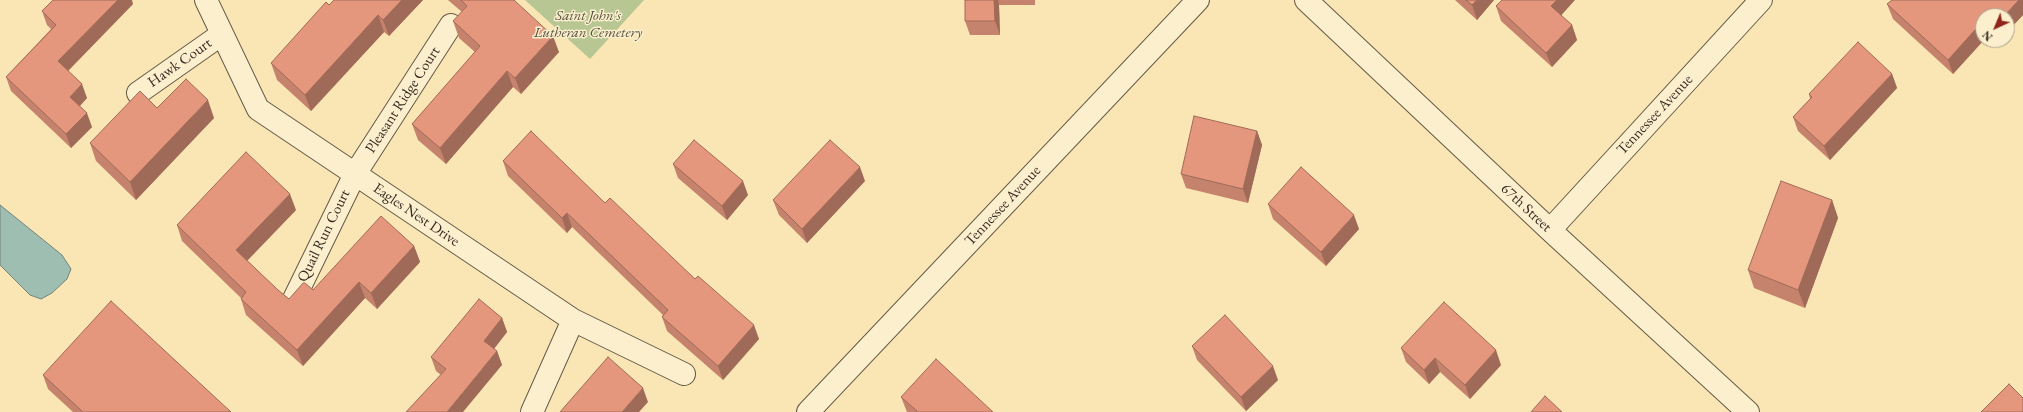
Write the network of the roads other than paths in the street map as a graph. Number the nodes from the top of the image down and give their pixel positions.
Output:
1 (206, 0) edge
2 (1198, 0) edge
3 (1306, 0) edge
4 (1761, 0) edge
5 (451, 25) dead end
6 (222, 34) junction
7 (138, 93) edge
8 (355, 174) junction
9 (1550, 230) junction
10 (294, 299) edge
11 (573, 320) junction
12 (684, 374) dead end
13 (532, 412) edge
14 (808, 412) edge
15 (1748, 412) edge

1 - 6 street, Eagles Nest Drive
2 - 14 street, Tennessee Avenue
3 - 9 street, 67th Street
4 - 9 street, Tennessee Avenue
5 - 8 street, Pleasant Ridge Court
6 - 7 street, Hawk Court
6 - 8 street, Eagles Nest Drive
8 - 10 street, Quail Run Court
8 - 11 street, Eagles Nest Drive
9 - 15 street, 67th Street
11 - 12 street, Eagles Nest Drive
11 - 13 street

